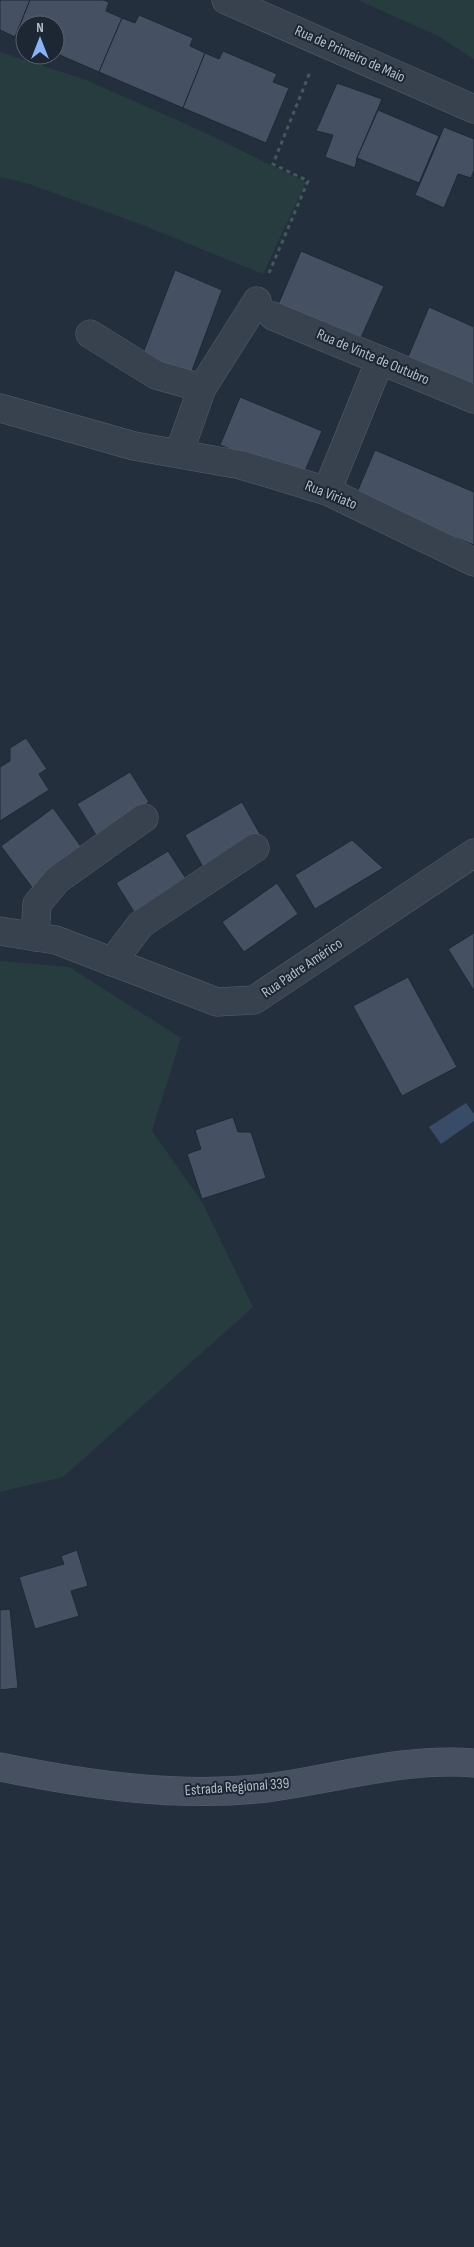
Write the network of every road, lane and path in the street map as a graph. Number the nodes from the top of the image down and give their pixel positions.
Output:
1 (226, 0) edge
2 (322, 42) junction
3 (474, 109) edge
4 (265, 308) junction
5 (90, 334) dead end
6 (380, 360) junction
7 (202, 388) junction
8 (474, 399) edge
9 (0, 408) edge
10 (179, 453) junction
11 (327, 491) junction
12 (474, 562) edge
13 (144, 818) dead end
14 (255, 848) dead end
15 (474, 853) edge
16 (0, 930) edge
17 (35, 937) junction
18 (112, 962) junction
19 (474, 1763) edge
20 (0, 1767) edge

1 - 2 street, Rua de Primeiro de Maio
2 - 3 street, Rua de Primeiro de Maio
2 - 4 path
4 - 6 street, Rua de Vinte de Outubro
4 - 7 street
5 - 7 street
6 - 8 street, Rua de Vinte de Outubro
6 - 11 street
7 - 10 street
9 - 10 street, Rua Viriato
10 - 11 street, Rua Viriato
11 - 12 street, Rua Viriato
13 - 17 street
14 - 18 street
15 - 18 street, Rua Padre Américo
16 - 17 street, Rua Padre Américo
17 - 18 street, Rua Padre Américo
19 - 20 main road, Estrada Regional 339

